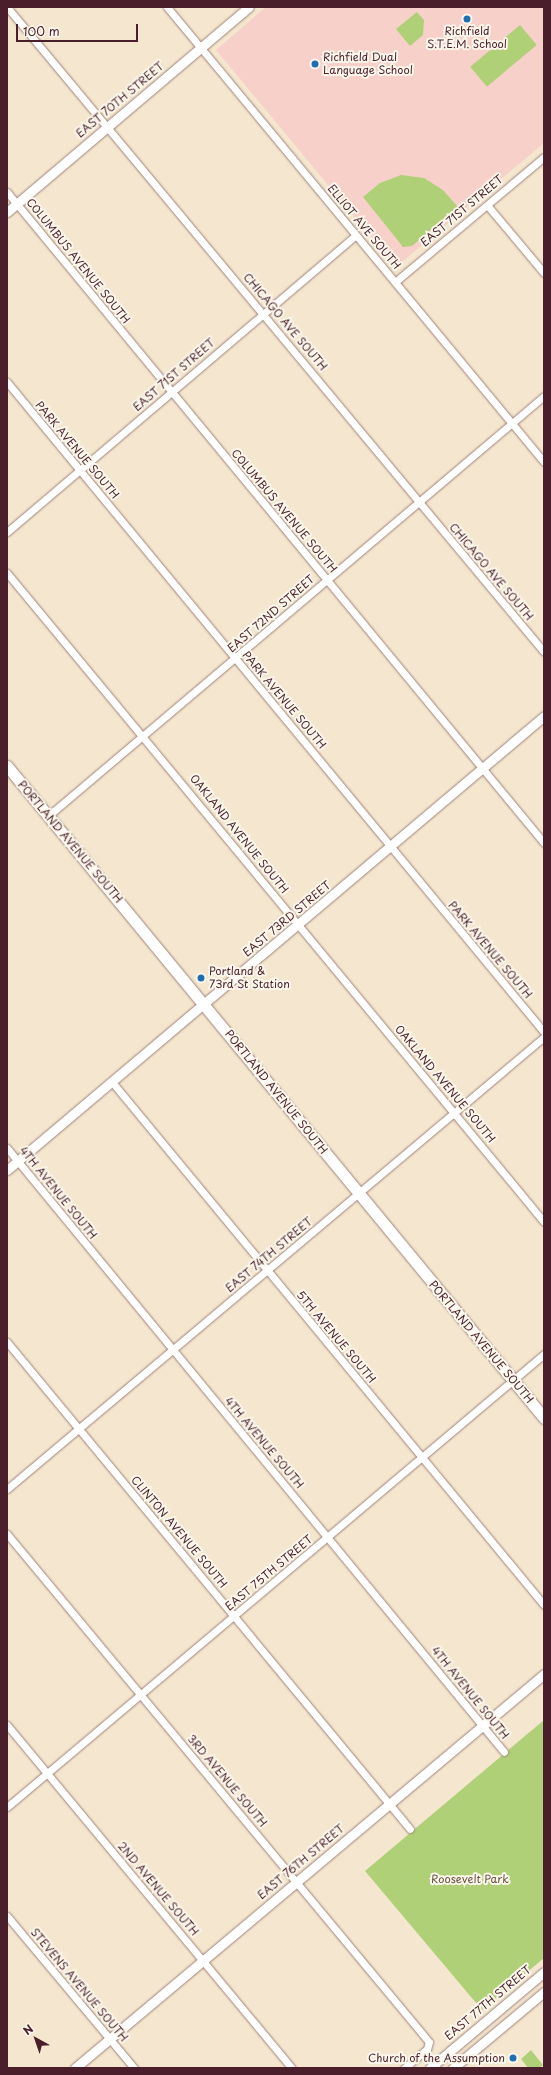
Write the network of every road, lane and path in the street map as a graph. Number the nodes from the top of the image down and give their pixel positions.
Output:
1 (7, 7) edge
2 (166, 7) edge
3 (249, 7) edge
4 (200, 48) junction
5 (108, 126) junction
6 (544, 157) edge
7 (7, 192) edge
8 (16, 204) junction
9 (487, 205) junction
10 (7, 212) edge
11 (356, 235) junction
12 (544, 273) edge
13 (395, 282) junction
14 (263, 314) junction
15 (7, 382) edge
16 (170, 392) junction
17 (544, 396) edge
18 (512, 423) junction
19 (544, 462) edge
20 (80, 471) junction
21 (419, 502) junction
22 (7, 532) edge
23 (7, 573) edge
24 (326, 580) junction
25 (544, 652) edge
26 (235, 658) junction
27 (544, 716) edge
28 (143, 736) junction
29 (7, 766) edge
30 (482, 768) junction
31 (48, 816) junction
32 (544, 843) edge
33 (391, 847) junction
34 (299, 925) junction
35 (205, 1004) junction
36 (544, 1032) edge
37 (544, 1037) edge
38 (112, 1082) junction
39 (454, 1113) junction
40 (7, 1148) edge
41 (18, 1161) junction
42 (7, 1170) edge
43 (358, 1194) junction
44 (544, 1222) edge
45 (266, 1271) junction
46 (7, 1342) edge
47 (172, 1350) junction
48 (544, 1354) edge
49 (512, 1380) junction
50 (544, 1418) edge
51 (79, 1428) junction
52 (422, 1459) junction
53 (7, 1489) edge
54 (7, 1534) edge
55 (329, 1537) junction
56 (544, 1606) edge
57 (234, 1616) junction
58 (544, 1674) edge
59 (141, 1694) junction
60 (7, 1725) edge
61 (482, 1725) junction
62 (504, 1752) dead end
63 (47, 1773) junction
64 (388, 1803) junction
65 (7, 1807) edge
66 (410, 1828) dead end
67 (297, 1882) junction
68 (7, 1916) edge
69 (203, 1960) junction
70 (544, 1972) edge
71 (544, 1992) edge
72 (110, 2039) junction
73 (75, 2068) edge
74 (134, 2068) edge
75 (292, 2068) edge
76 (404, 2068) edge
77 (430, 2068) edge
78 (453, 2068) edge

1 - 5 street, CHICAGO AVE SOUTH
2 - 4 street, ELLIOT AVE SOUTH
3 - 4 street, EAST 70TH STREET
4 - 5 street, EAST 70TH STREET
4 - 11 street, ELLIOT AVE SOUTH
5 - 8 street, EAST 70TH STREET
5 - 14 street, CHICAGO AVE SOUTH
6 - 9 street, EAST 71ST STREET
7 - 8 street, COLUMBUS AVENUE SOUTH
8 - 10 street, EAST 70TH STREET
8 - 16 street, COLUMBUS AVENUE SOUTH
9 - 12 street
9 - 13 street, EAST 71ST STREET
11 - 13 street, ELLIOT AVE SOUTH
11 - 14 street, EAST 71ST STREET
13 - 18 street, ELLIOT AVE SOUTH
14 - 16 street, EAST 71ST STREET
14 - 21 street, CHICAGO AVE SOUTH
15 - 20 street, PARK AVENUE SOUTH
16 - 20 street, EAST 71ST STREET
16 - 24 street, COLUMBUS AVENUE SOUTH
17 - 18 street, EAST 72ND STREET
18 - 19 street, ELLIOT AVE SOUTH
18 - 21 street, EAST 72ND STREET
20 - 22 street, EAST 71ST STREET
20 - 26 street, PARK AVENUE SOUTH
21 - 24 street, EAST 72ND STREET
21 - 25 street, CHICAGO AVE SOUTH
23 - 28 street, OAKLAND AVENUE SOUTH
24 - 26 street, EAST 72ND STREET
24 - 30 street, COLUMBUS AVENUE SOUTH
26 - 28 street, EAST 72ND STREET
26 - 33 street, PARK AVENUE SOUTH
27 - 30 street, EAST 73RD STREET
28 - 31 street, EAST 72ND STREET
28 - 34 street, OAKLAND AVENUE SOUTH
29 - 31 main road, PORTLAND AVENUE SOUTH
30 - 32 street, COLUMBUS AVENUE SOUTH
30 - 33 street, EAST 73RD STREET
31 - 35 main road, PORTLAND AVENUE SOUTH
33 - 34 street, EAST 73RD STREET
33 - 36 street, PARK AVENUE SOUTH
34 - 35 street, EAST 73RD STREET
34 - 39 street, OAKLAND AVENUE SOUTH
35 - 38 street, EAST 73RD STREET
35 - 43 main road, PORTLAND AVENUE SOUTH
37 - 39 street, EAST 74TH STREET
38 - 41 street, EAST 73RD STREET
38 - 45 street, 5TH AVENUE SOUTH
39 - 43 street, EAST 74TH STREET
39 - 44 street, OAKLAND AVENUE SOUTH
40 - 41 street, 4TH AVENUE SOUTH
41 - 42 street, EAST 73RD STREET
41 - 47 street, 4TH AVENUE SOUTH
43 - 45 street, EAST 74TH STREET
43 - 49 main road, PORTLAND AVENUE SOUTH
45 - 47 street, EAST 74TH STREET
45 - 52 street, 5TH AVENUE SOUTH
46 - 51 street, CLINTON AVENUE SOUTH
47 - 51 street, EAST 74TH STREET
47 - 55 street, 4TH AVENUE SOUTH
48 - 49 street, EAST 75TH STREET
49 - 50 main road, PORTLAND AVENUE SOUTH
49 - 52 street, EAST 75TH STREET
51 - 53 street, EAST 74TH STREET
51 - 57 street, CLINTON AVENUE SOUTH
52 - 55 street, EAST 75TH STREET
52 - 56 street, 5TH AVENUE SOUTH
54 - 59 street, 3RD AVENUE SOUTH
55 - 57 street, EAST 75TH STREET
55 - 61 street, 4TH AVENUE SOUTH
57 - 59 street, EAST 75TH STREET
57 - 64 street, CLINTON AVENUE SOUTH
58 - 61 street, EAST 76TH STREET
59 - 63 street, EAST 75TH STREET
59 - 67 street, 3RD AVENUE SOUTH
60 - 63 street, 2ND AVENUE SOUTH
61 - 62 street, 4TH AVENUE SOUTH
61 - 64 street, EAST 76TH STREET
63 - 65 street, EAST 75TH STREET
63 - 69 street, 2ND AVENUE SOUTH
64 - 66 street, CLINTON AVENUE SOUTH
64 - 67 street, EAST 76TH STREET
67 - 69 street, EAST 76TH STREET
67 - 76 street, 3RD AVENUE SOUTH
68 - 72 street, STEVENS AVENUE SOUTH
69 - 72 street, EAST 76TH STREET
69 - 75 street, 2ND AVENUE SOUTH
70 - 77 street, EAST 77TH STREET
71 - 78 street
72 - 73 street, EAST 76TH STREET
72 - 74 street, STEVENS AVENUE SOUTH

